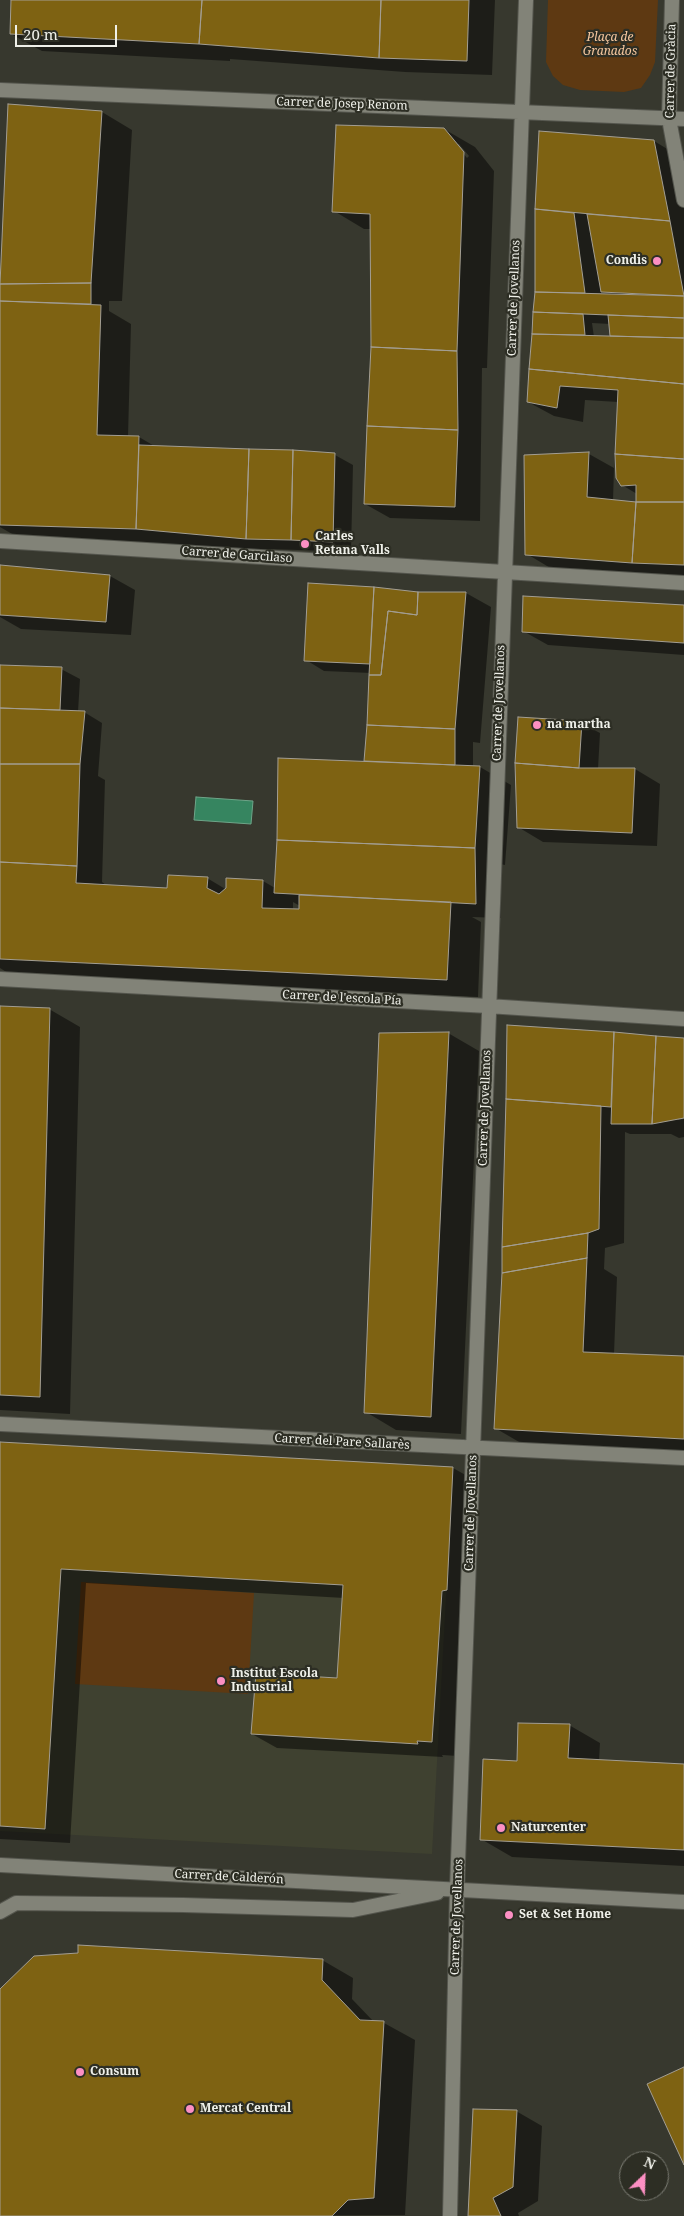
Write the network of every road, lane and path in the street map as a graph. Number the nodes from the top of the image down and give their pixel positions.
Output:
1 (526, 0) edge
2 (672, 0) edge
3 (0, 90) edge
4 (520, 111) junction
5 (669, 119) junction
6 (684, 119) edge
7 (684, 200) edge
8 (0, 540) edge
9 (504, 572) junction
10 (684, 583) edge
11 (0, 979) edge
12 (488, 1006) junction
13 (684, 1019) edge
14 (0, 1424) edge
15 (474, 1449) junction
16 (684, 1458) edge
17 (0, 1865) edge
18 (457, 1889) junction
19 (0, 1900) edge
20 (684, 1902) edge
21 (16, 1903) junction
22 (0, 1912) edge
23 (450, 2216) edge

1 - 4 street, Carrer de Jovellanos
2 - 5 street, Carrer de Gràcia
3 - 4 street, Carrer de Josep Renom
4 - 5 street, Carrer de Josep Renom
4 - 9 street, Carrer de Jovellanos
5 - 6 street, Carrer de Josep Renom
5 - 7 street, Carrer de Gràcia
8 - 9 street, Carrer de Garcilaso
9 - 10 street, Carrer de Garcilaso
9 - 12 street, Carrer de Jovellanos
11 - 12 street, Carrer de l'escola Pía
12 - 13 street, Carrer de l'escola Pía
12 - 15 street, Carrer de Jovellanos
14 - 15 street, Carrer del Pare Sallarès
15 - 16 street, Carrer del Pare Sallarès
15 - 18 street, Carrer de Jovellanos
17 - 18 street, Carrer de Calderón
18 - 20 street, Carrer de Calderón
18 - 21 street, Carrer de Calderón
18 - 23 street, Carrer de Jovellanos
19 - 21 street, Carrer de Calderón
21 - 22 street

